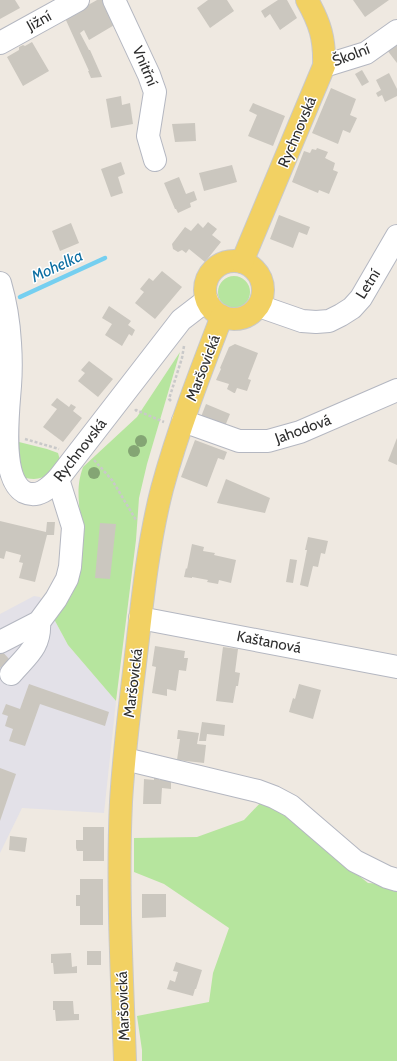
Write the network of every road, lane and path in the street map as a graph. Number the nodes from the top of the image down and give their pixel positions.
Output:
1 (78, 0) edge
2 (114, 0) edge
3 (307, 0) edge
4 (397, 31) edge
5 (0, 43) edge
6 (324, 66) junction
7 (155, 160) dead end
8 (397, 236) edge
9 (242, 262) junction
10 (0, 283) edge
11 (207, 300) junction
12 (259, 306) junction
13 (222, 316) junction
14 (184, 344) dead end
15 (397, 390) edge
16 (136, 410) dead end
17 (174, 416) junction
18 (2, 439) edge
19 (84, 456) junction
20 (58, 479) junction
21 (151, 545) junction
22 (140, 618) junction
23 (39, 622) junction
24 (0, 642) edge
25 (397, 666) edge
26 (11, 674) dead end
27 (125, 759) junction
28 (397, 880) edge
29 (125, 1061) edge

1 - 5 street, Jižní
2 - 7 street, Vnitřní
3 - 6 main road, Rychnovská
4 - 6 street, Školní
6 - 9 main road, Rychnovská
8 - 12 street, Letní
9 - 11 main road
9 - 12 main road
10 - 18 street, Rychnovská
11 - 13 main road, Maršovická
11 - 19 street, Rychnovská
12 - 13 main road, Maršovická
13 - 17 main road, Maršovická
14 - 17 path
15 - 17 street, Jahodová
16 - 17 path
17 - 21 main road, Maršovická
18 - 19 path
18 - 20 street, Rychnovská
19 - 20 street, Rychnovská
19 - 21 path
20 - 23 street
21 - 22 main road, Maršovická
22 - 25 street, Kaštanová
22 - 27 main road, Maršovická
23 - 24 street
23 - 26 street
27 - 28 street
27 - 29 main road, Maršovická

